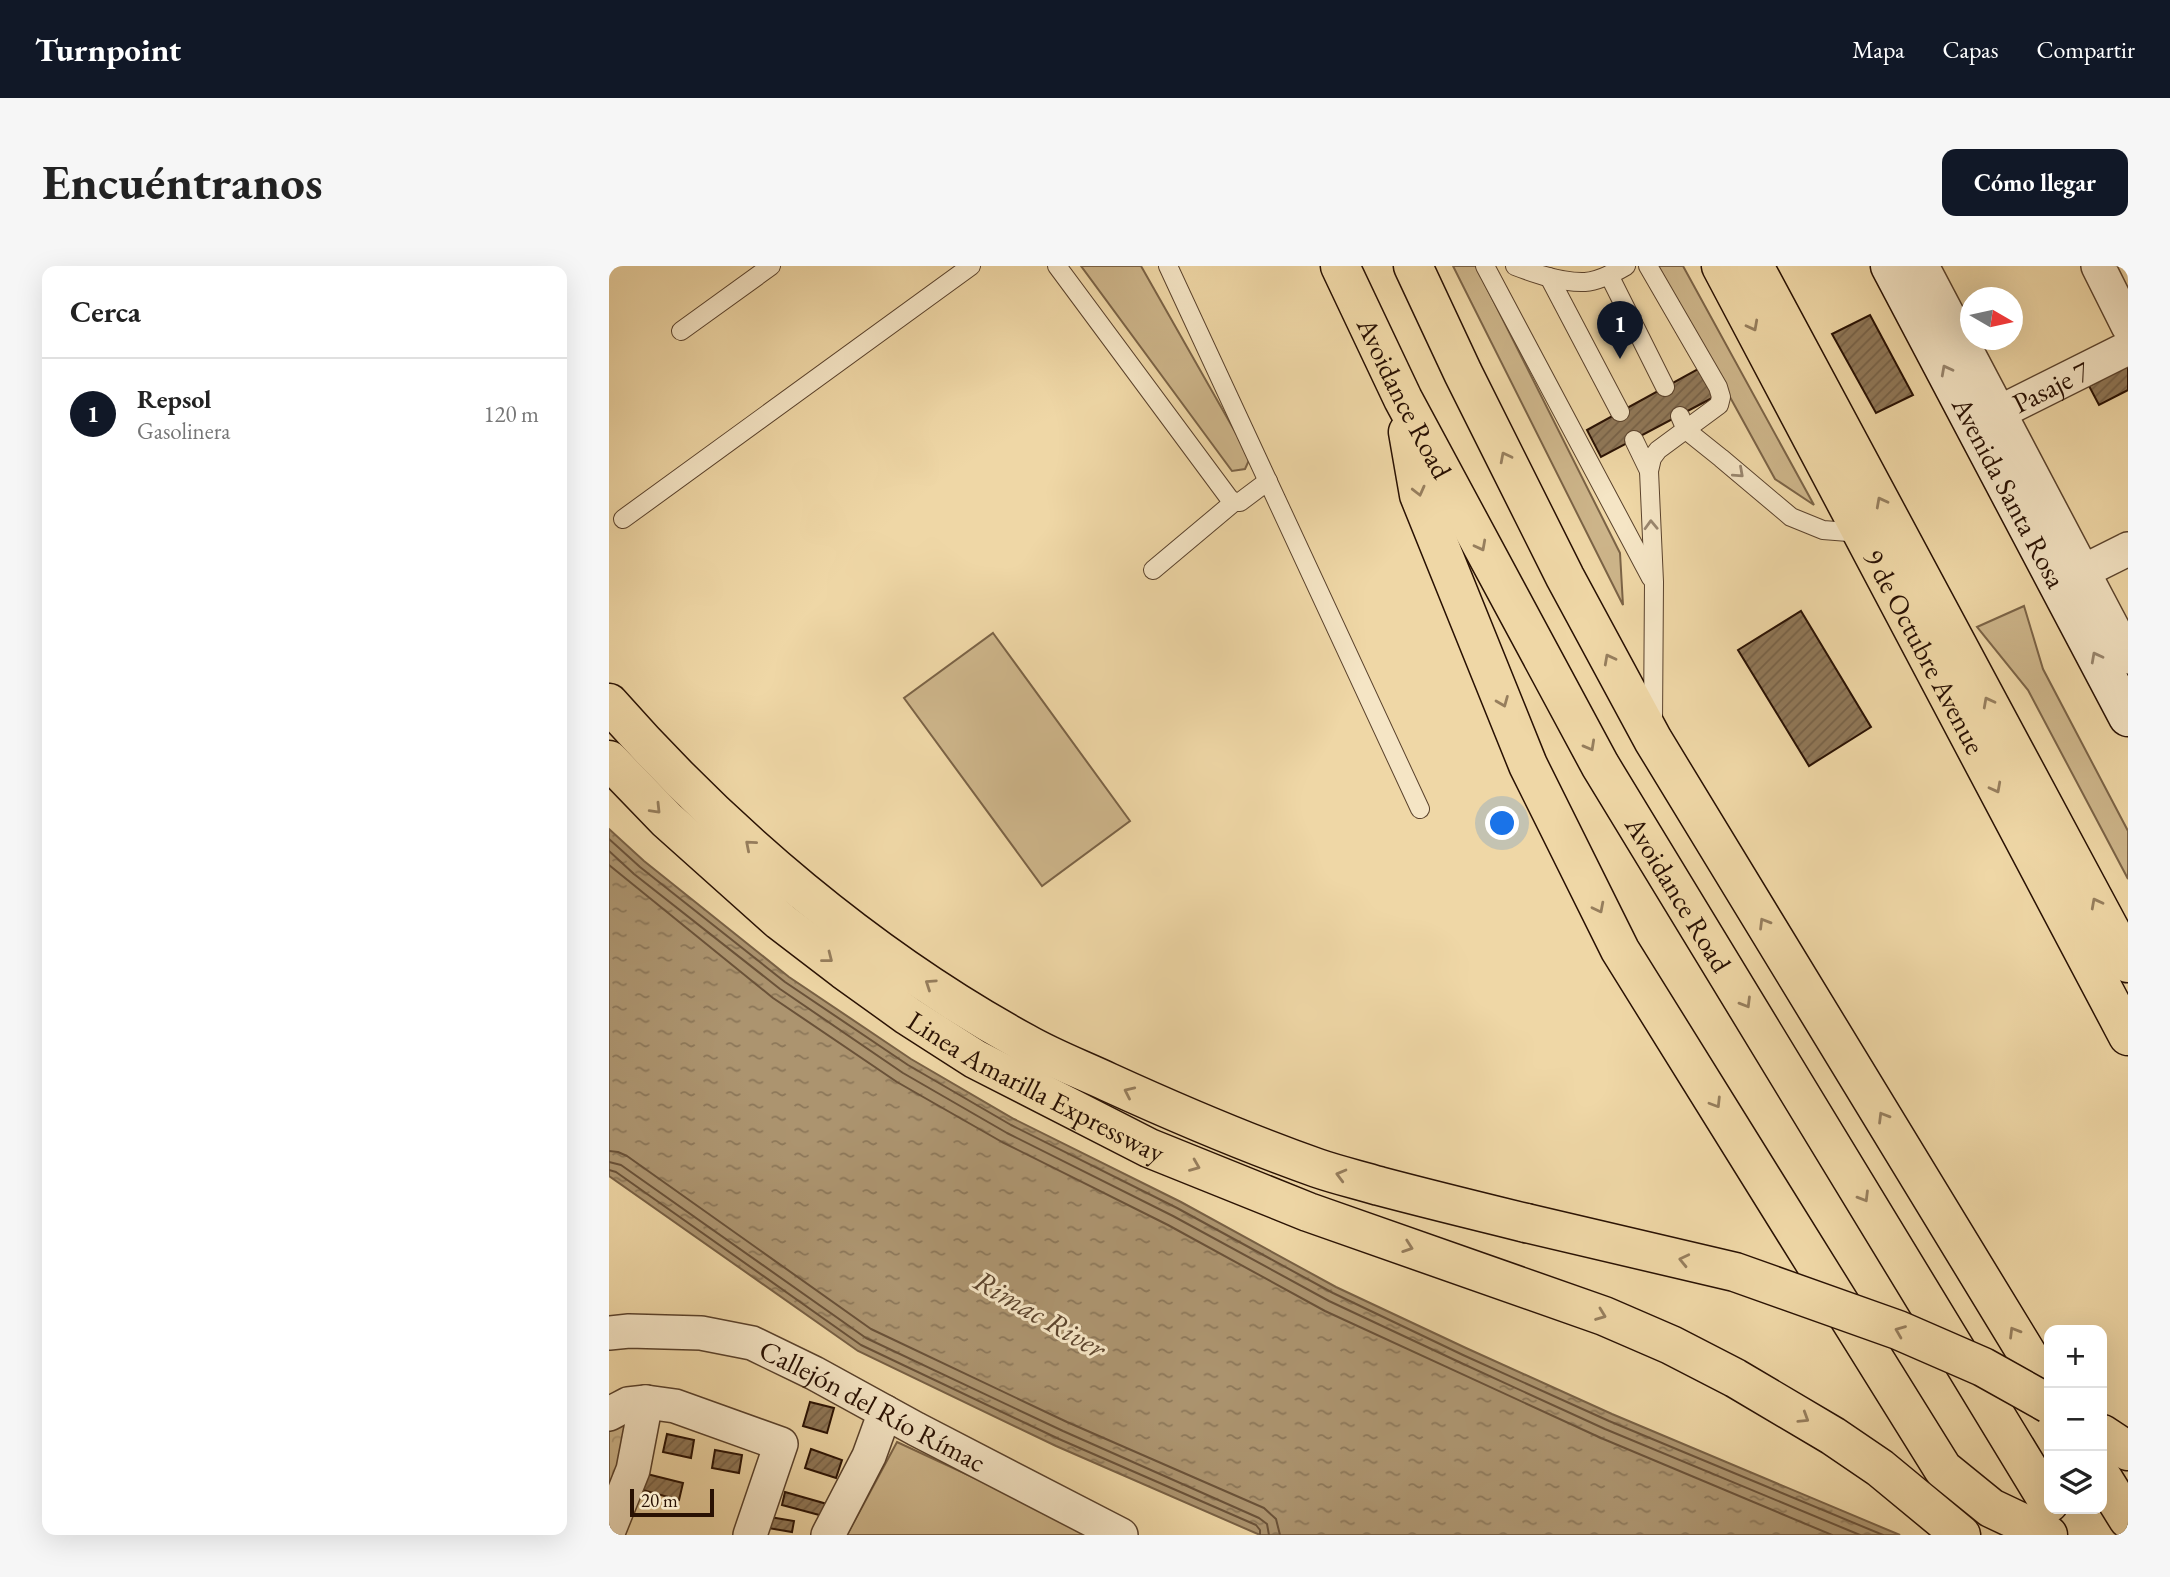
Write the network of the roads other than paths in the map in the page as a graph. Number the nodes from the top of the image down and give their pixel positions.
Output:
1 (771, 266) edge
2 (971, 266) edge
3 (1057, 266) edge
4 (1168, 266) edge
5 (1413, 266) edge
6 (1485, 266) edge
7 (1515, 266) edge
8 (1626, 266) edge
9 (1649, 266) edge
10 (1721, 266) edge
11 (1755, 266) edge
12 (2098, 266) edge
13 (1919, 268) edge
14 (1340, 274) edge
15 (1585, 274) edge
16 (1609, 275) junction
17 (1549, 277) junction
18 (2128, 326) edge
19 (681, 331) dead end
20 (2128, 348) edge
21 (1665, 387) dead end
22 (1403, 399) junction
23 (1619, 412) dead end
24 (1987, 418) junction
25 (1683, 423) junction
26 (1634, 440) dead end
27 (1649, 471) junction
28 (1268, 481) junction
29 (1234, 502) junction
30 (623, 519) dead end
31 (1860, 533) junction
32 (2128, 549) edge
33 (1153, 570) dead end
34 (2082, 572) junction
35 (1654, 582) junction
36 (2128, 657) edge
37 (609, 703) edge
38 (2128, 717) edge
39 (1653, 740) junction
40 (609, 760) edge
41 (1420, 809) dead end
42 (2128, 963) edge
43 (2128, 1036) edge
44 (609, 1334) edge
45 (2048, 1388) edge
46 (2044, 1401) edge
47 (646, 1402) junction
48 (885, 1412) junction
49 (609, 1414) edge
50 (2107, 1437) edge
51 (2128, 1451) edge
52 (2107, 1485) edge
53 (2044, 1495) edge
54 (2056, 1514) edge
55 (2125, 1514) edge
56 (609, 1530) edge
57 (750, 1535) edge
58 (828, 1535) edge
59 (1121, 1535) edge
60 (1961, 1535) edge
61 (2048, 1535) edge
62 (2069, 1535) edge

1 - 19 lane
2 - 30 lane
3 - 29 lane
4 - 28 lane
39 -> 5 main road, Avoidance Road
6 - 35 lane
7 - 17 lane
8 - 16 lane
9 - 25 lane
10 -> 31 main road, 9 de Octubre Avenue
42 -> 11 main road, 9 de Octubre Avenue
12 - 18 street
13 - 24 street, Avenida Santa Rosa
14 - 22 main road, Avoidance Road
15 - 16 lane
15 - 17 lane
16 - 21 lane
17 - 23 lane
20 - 24 street, Pasaje 7
22 -> 53 main road, Avoidance Road
22 -> 61 main road
24 - 34 street, Avenida Santa Rosa
38 -> 24 street, Avenida Santa Rosa
25 - 27 lane
25 -> 31 lane
26 - 27 lane
35 -> 27 lane
28 - 29 lane
28 - 41 lane
29 - 33 lane
31 -> 43 main road, 9 de Octubre Avenue
32 - 34 street
34 - 36 street, Avenida Santa Rosa
35 - 39 lane
46 -> 37 main road, Linea Amarilla Expressway, bridge
45 -> 39 main road, Avoidance Road
40 -> 60 main road, Linea Amarilla Expressway
44 - 48 street, Callejón del Río Rímac
47 - 49 street
47 - 56 street
47 - 57 street
48 - 58 street
48 - 59 street, Callejón del Río Rímac
50 - 51 main road
52 - 55 main road
54 - 62 main road

